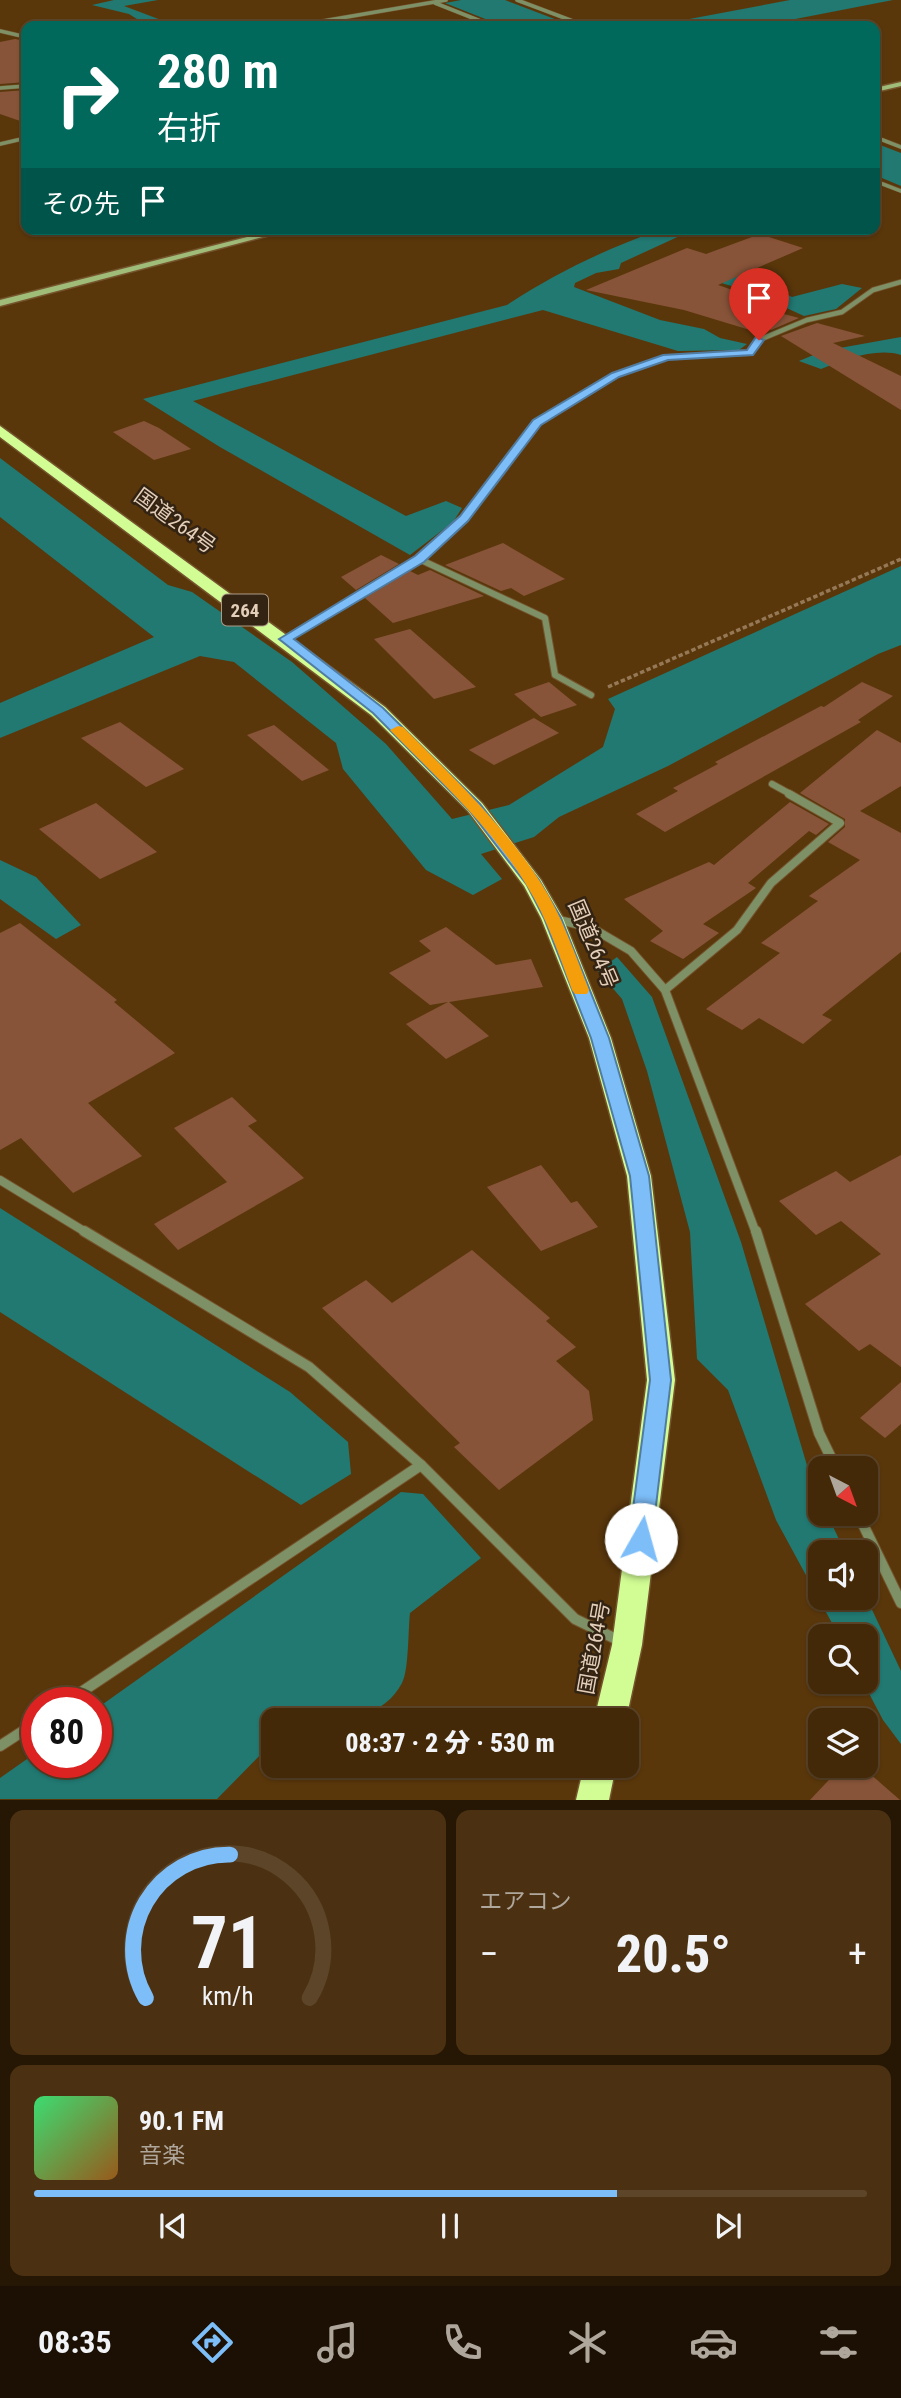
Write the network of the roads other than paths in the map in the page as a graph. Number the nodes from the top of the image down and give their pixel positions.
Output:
1 (428, 0) edge
2 (446, 0) edge
3 (517, 0) edge
4 (433, 2) junction
5 (323, 21) edge
6 (480, 21) edge
7 (573, 21) edge
8 (0, 31) edge
9 (21, 36) edge
10 (901, 84) edge
11 (21, 86) edge
12 (0, 88) edge
13 (880, 89) edge
14 (21, 139) edge
15 (880, 139) edge
16 (0, 144) edge
17 (901, 147) edge
18 (880, 183) edge
19 (901, 191) edge
20 (266, 235) edge
21 (901, 282) edge
22 (0, 303) edge
23 (0, 430) edge
24 (419, 559) junction
25 (285, 639) junction
26 (591, 695) road end
27 (772, 784) dead end
28 (552, 918) junction
29 (664, 990) junction
30 (0, 1180) edge
31 (830, 1456) edge
32 (421, 1465) junction
33 (864, 1526) edge
34 (901, 1604) edge
35 (627, 1645) junction
36 (89, 1687) edge
37 (613, 1708) edge
38 (21, 1732) edge
39 (0, 1746) edge
40 (597, 1778) edge
41 (592, 1800) edge

1 - 4 street
2 - 4 street
3 - 7 street
4 - 5 street
4 - 6 street
8 - 9 street
10 - 13 street
11 - 12 street
14 - 16 street
15 - 17 street
18 - 19 street
20 - 22 street
21 - 24 street
23 - 25 highway, 国道264号 / 264
24 - 25 street
24 - 26 street
25 - 28 highway, 国道264号 / 264
27 - 29 street
28 - 29 street
28 - 35 highway, 国道264号 / 264
29 - 31 street
30 - 32 street
32 - 35 street
32 - 36 street
33 - 34 street
35 - 37 highway, 国道264号 / 264
38 - 39 street
40 - 41 highway

